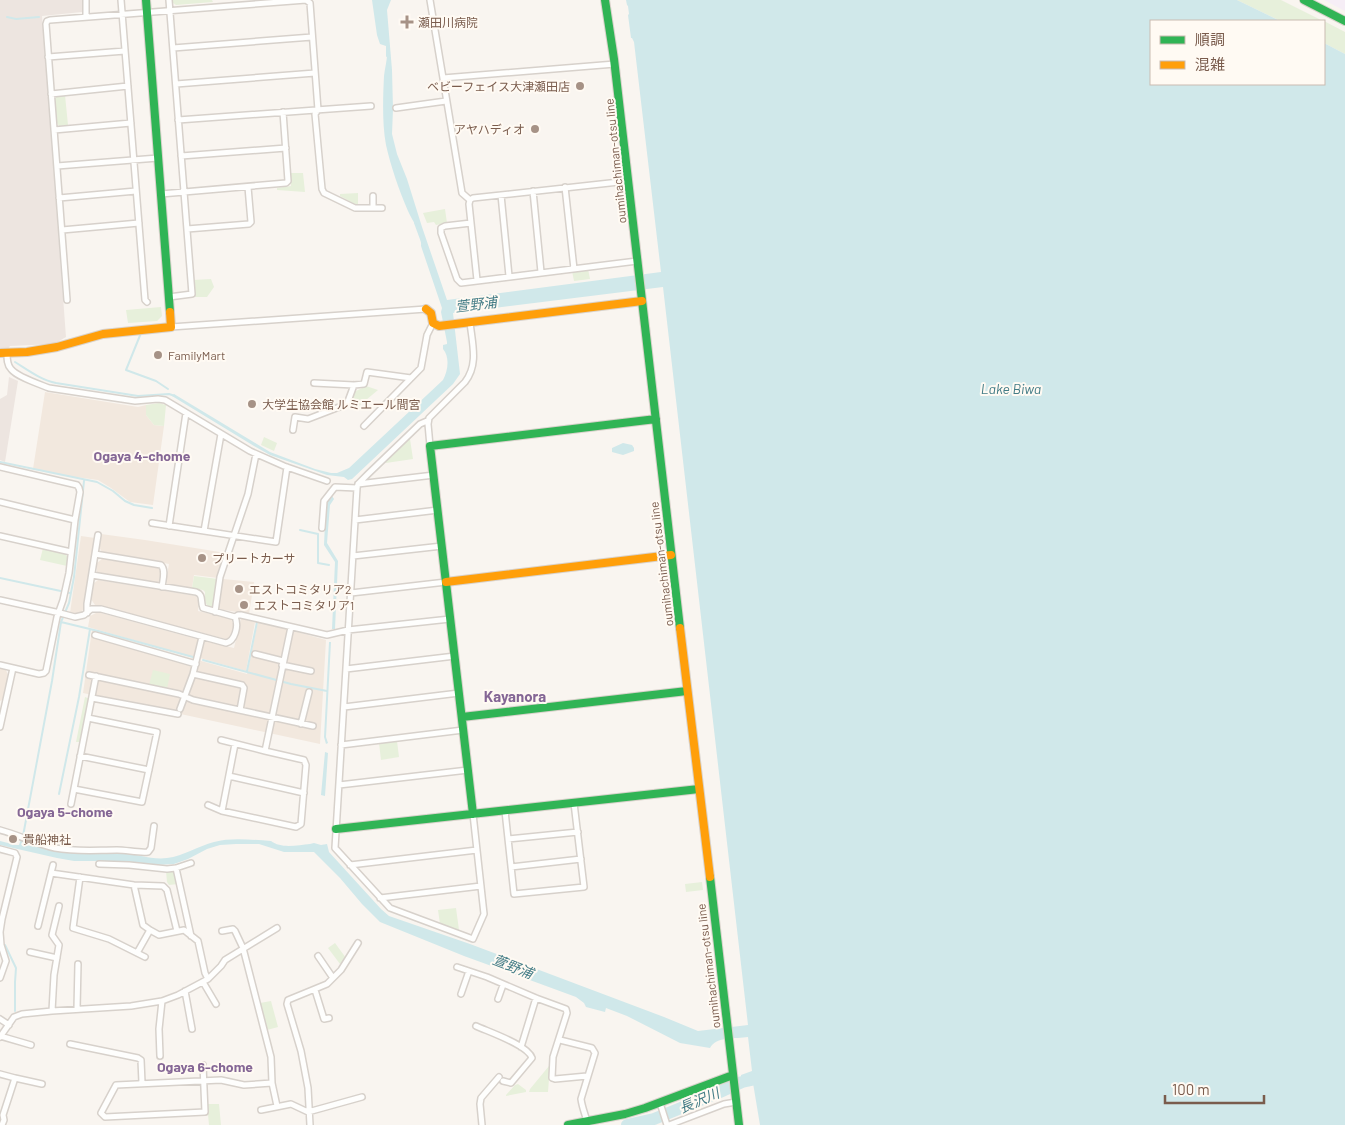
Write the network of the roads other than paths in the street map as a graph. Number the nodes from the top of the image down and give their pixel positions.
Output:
1 (86, 0) edge
2 (121, 0) edge
3 (146, 0) edge
4 (169, 0) edge
5 (430, 0) edge
6 (605, 0) edge
7 (1304, 0) edge
8 (274, 1) edge
9 (170, 10) junction
10 (146, 12) junction
11 (122, 13) junction
12 (86, 16) junction
13 (1345, 21) edge
14 (312, 37) junction
15 (173, 48) junction
16 (125, 51) junction
17 (48, 57) junction
18 (615, 64) junction
19 (315, 73) junction
20 (443, 78) junction
21 (176, 84) junction
22 (128, 86) junction
23 (51, 94) junction
24 (446, 101) junction
25 (372, 106) dead end
26 (396, 108) dead end
27 (318, 110) junction
28 (283, 112) junction
29 (178, 120) junction
30 (131, 123) junction
31 (54, 130) junction
32 (286, 148) junction
33 (181, 156) junction
34 (158, 158) junction
35 (134, 159) junction
36 (57, 166) junction
37 (628, 181) junction
38 (248, 187) junction
39 (565, 188) junction
40 (136, 191) junction
41 (533, 191) junction
42 (184, 193) junction
43 (161, 194) junction
44 (501, 195) junction
45 (373, 196) dead end
46 (59, 198) junction
47 (470, 200) junction
48 (373, 208) junction
49 (382, 208) dead end
50 (139, 223) junction
51 (471, 223) junction
52 (187, 229) junction
53 (62, 230) junction
54 (637, 261) junction
55 (574, 268) junction
56 (541, 272) junction
57 (509, 276) junction
58 (477, 280) junction
59 (168, 296) junction
60 (641, 298) junction
61 (67, 300) dead end
62 (147, 302) dead end
63 (426, 309) joint
64 (470, 322) junction
65 (433, 323) junction
66 (171, 327) junction
67 (4, 353) edge
68 (411, 378) junction
69 (314, 383) dead end
70 (354, 386) junction
71 (186, 412) junction
72 (656, 419) junction
73 (428, 421) junction
74 (364, 426) dead end
75 (293, 430) dead end
76 (221, 434) junction
77 (430, 446) junction
78 (256, 454) junction
79 (287, 467) junction
80 (0, 468) edge
81 (434, 475) junction
82 (327, 481) dead end
83 (358, 486) junction
84 (0, 502) edge
85 (438, 510) junction
86 (75, 520) junction
87 (355, 520) junction
88 (152, 523) dead end
89 (169, 526) junction
90 (322, 528) dead end
91 (204, 531) junction
92 (98, 535) dead end
93 (0, 536) edge
94 (234, 536) junction
95 (442, 546) junction
96 (71, 552) junction
97 (95, 554) junction
98 (671, 555) junction
99 (353, 556) junction
100 (92, 575) junction
101 (446, 582) junction
102 (162, 586) junction
103 (351, 592) junction
104 (0, 600) edge
105 (59, 612) junction
106 (215, 612) junction
107 (87, 613) junction
108 (235, 618) junction
109 (450, 619) junction
110 (291, 628) junction
111 (348, 630) junction
112 (95, 635) dead end
113 (202, 637) junction
114 (255, 654) dead end
115 (454, 656) junction
116 (283, 663) junction
117 (196, 664) junction
118 (0, 665) edge
119 (13, 668) junction
120 (346, 669) junction
121 (311, 672) dead end
122 (193, 674) junction
123 (89, 675) dead end
124 (96, 676) junction
125 (687, 691) junction
126 (309, 692) dead end
127 (459, 693) junction
128 (185, 697) junction
129 (92, 698) junction
130 (3, 702) edge
131 (344, 707) junction
132 (240, 710) junction
133 (272, 717) junction
134 (462, 717) junction
135 (88, 718) junction
136 (301, 724) junction
137 (313, 726) dead end
138 (0, 727) edge
139 (463, 730) junction
140 (221, 740) dead end
141 (235, 744) junction
142 (342, 745) junction
143 (265, 751) junction
144 (80, 756) junction
145 (149, 770) junction
146 (468, 770) junction
147 (229, 776) junction
148 (339, 785) junction
149 (74, 788) junction
150 (699, 790) junction
151 (304, 793) junction
152 (574, 803) junction
153 (70, 804) dead end
154 (208, 805) dead end
155 (222, 811) junction
156 (505, 811) junction
157 (473, 814) junction
158 (154, 826) dead end
159 (336, 829) junction
160 (0, 830) edge
161 (578, 832) junction
162 (508, 839) junction
163 (0, 850) edge
164 (477, 850) junction
165 (581, 860) junction
166 (191, 863) dead end
167 (99, 864) dead end
168 (53, 865) dead end
169 (350, 865) junction
170 (511, 867) junction
171 (176, 868) junction
172 (50, 873) junction
173 (80, 877) junction
174 (134, 885) junction
175 (481, 886) junction
176 (0, 896) edge
177 (7, 898) junction
178 (380, 898) junction
179 (59, 906) dead end
180 (38, 926) dead end
181 (277, 928) dead end
182 (150, 930) junction
183 (222, 930) dead end
184 (177, 931) junction
185 (192, 936) junction
186 (358, 943) dead end
187 (1, 945) edge
188 (243, 948) junction
189 (30, 952) dead end
190 (137, 953) junction
191 (318, 956) dead end
192 (145, 957) dead end
193 (57, 958) junction
194 (78, 964) dead end
195 (458, 967) dead end
196 (469, 971) junction
197 (0, 978) edge
198 (333, 978) junction
199 (205, 981) junction
200 (503, 985) junction
201 (315, 990) junction
202 (185, 991) junction
203 (461, 994) dead end
204 (536, 998) junction
205 (498, 1000) dead end
206 (162, 1001) junction
207 (216, 1004) dead end
208 (77, 1009) junction
209 (52, 1011) junction
210 (329, 1018) dead end
211 (0, 1019) edge
212 (9, 1025) junction
213 (476, 1026) dead end
214 (192, 1029) dead end
215 (0, 1037) edge
216 (560, 1040) junction
217 (70, 1044) dead end
218 (31, 1045) dead end
219 (521, 1047) junction
220 (160, 1056) dead end
221 (203, 1065) dead end
222 (0, 1074) edge
223 (587, 1076) junction
224 (733, 1076) junction
225 (15, 1078) junction
226 (204, 1080) junction
227 (142, 1083) junction
228 (272, 1083) junction
229 (42, 1084) dead end
230 (362, 1097) dead end
231 (735, 1099) junction
232 (661, 1105) junction
233 (277, 1106) junction
234 (261, 1110) dead end
235 (308, 1112) junction
236 (1, 1115) edge
237 (587, 1121) junction
238 (667, 1124) edge
239 (2, 1125) edge
240 (310, 1125) edge
241 (482, 1125) edge
242 (568, 1125) edge
243 (573, 1125) edge
244 (739, 1125) edge

1 - 12 street
2 - 11 street
3 - 10 street
4 - 9 street
5 - 20 street
6 - 18 street, oumihachiman-otsu line
7 - 13 street
8 - 9 street
8 - 14 street
9 - 10 street
9 - 15 street
10 - 11 street
10 - 34 street
11 - 12 street
11 - 16 street
12 - 17 street
14 - 15 street
14 - 19 street
15 - 21 street
16 - 17 street
16 - 22 street
17 - 23 street
18 - 20 street
18 - 37 street, oumihachiman-otsu line
19 - 21 street
19 - 27 street
20 - 24 street
21 - 29 street
22 - 23 street
22 - 30 street
23 - 31 street
24 - 26 street
24 - 47 street
25 - 27 street
27 - 28 street
27 - 48 street
28 - 29 street
28 - 32 street
29 - 33 street
30 - 31 street
30 - 35 street
31 - 36 street
32 - 33 street
32 - 38 street
33 - 42 street
34 - 35 street
34 - 43 street
35 - 36 street
35 - 40 street
36 - 46 street
37 - 39 street
37 - 54 street, oumihachiman-otsu line
38 - 42 street
38 - 52 street
39 - 41 street
39 - 55 street
40 - 46 street
40 - 50 street
41 - 44 street
41 - 56 street
42 - 43 street
42 - 52 street
43 - 59 street
44 - 47 street
44 - 57 street
45 - 48 street
46 - 53 street
47 - 51 street
48 - 49 street
50 - 53 street
50 - 62 street
51 - 58 street
51 - 58 street
52 - 59 street
53 - 61 street
54 - 55 street
54 - 60 street, oumihachiman-otsu line
55 - 56 street
56 - 57 street
57 - 58 street
59 - 66 street
60 - 64 street
60 - 72 street, oumihachiman-otsu line
63 - 65 street
63 - 66 street
64 - 65 street
64 - 73 street
65 - 68 street
66 - 67 street
67 - 71 street
68 - 70 street
68 - 74 street
69 - 70 street
70 - 75 street
71 - 76 street
71 - 89 street
72 - 77 street
72 - 98 street, oumihachiman-otsu line
73 - 77 street
73 - 83 street
76 - 78 street
76 - 91 street
77 - 81 street
78 - 79 street
78 - 94 street
79 - 82 street
79 - 94 street
80 - 86 street
81 - 83 street
81 - 85 street
83 - 87 street
83 - 90 street
84 - 86 street
85 - 87 street
85 - 95 street
86 - 96 street
87 - 99 street
88 - 89 street
89 - 91 street
91 - 94 street
92 - 97 street
93 - 96 street
94 - 106 street
95 - 99 street
95 - 101 street
96 - 105 street
97 - 100 street
97 - 102 street
98 - 101 street
98 - 125 street, oumihachiman-otsu line
99 - 103 street
100 - 102 street
100 - 107 street
101 - 103 street
101 - 109 street
102 - 106 street
103 - 111 street
104 - 105 street
105 - 107 street
105 - 119 street
106 - 108 street
107 - 113 street
108 - 110 street
108 - 113 street
109 - 111 street
109 - 115 street
110 - 111 street
110 - 116 street
111 - 120 street
112 - 117 street
113 - 117 street
114 - 116 street
115 - 120 street
115 - 127 street
116 - 121 street
116 - 133 street
117 - 122 street
118 - 119 street
119 - 130 street
120 - 131 street
122 - 128 street
122 - 132 street
123 - 124 street
124 - 128 street
124 - 129 street
125 - 134 street
125 - 150 street, oumihachiman-otsu line
126 - 136 street
127 - 131 street
127 - 134 street
128 - 129 street
128 - 132 street
129 - 135 street
130 - 138 street
131 - 142 street
132 - 133 street
133 - 136 street
133 - 143 street
134 - 139 street
135 - 144 street
135 - 145 street
136 - 137 street
139 - 142 street
139 - 146 street
140 - 141 street
141 - 143 street
141 - 147 street
142 - 148 street
143 - 151 street
144 - 145 street
144 - 149 street
145 - 149 street
146 - 148 street
146 - 157 street
147 - 151 street
147 - 155 street
148 - 159 street
149 - 153 street
150 - 152 street
150 - 224 street, oumihachiman-otsu line
151 - 155 street
152 - 156 street
152 - 161 street
154 - 155 street
156 - 157 street
156 - 162 street
157 - 159 street
157 - 164 street
158 - 160 street
159 - 169 street
161 - 162 street
161 - 165 street
162 - 170 street
163 - 177 street
164 - 169 street
164 - 175 street
165 - 170 street
165 - 170 street
166 - 171 street
167 - 171 street
168 - 172 street
169 - 178 street
171 - 185 street
172 - 173 street
172 - 180 street
173 - 174 street
173 - 190 street
174 - 182 street
174 - 184 street
175 - 178 street
175 - 178 street
176 - 177 street
177 - 187 street
179 - 193 street
181 - 188 street
182 - 184 street
182 - 190 street
183 - 188 street
184 - 185 street
185 - 199 street
186 - 198 street
187 - 197 street
188 - 199 street
188 - 228 street
189 - 193 street
190 - 192 street
191 - 198 street
193 - 209 street
194 - 208 street
195 - 196 street
196 - 200 street
196 - 203 street
198 - 201 street
199 - 202 street
199 - 207 street
200 - 204 street
200 - 205 street
201 - 210 street
201 - 235 street
202 - 206 street
202 - 214 street
204 - 216 street
204 - 219 street
206 - 208 street
206 - 220 street
208 - 209 street
209 - 212 street
211 - 212 street
212 - 215 street
213 - 219 street
215 - 218 street
216 - 223 street
216 - 223 street
217 - 227 street
219 - 241 street
221 - 226 street
222 - 225 street
223 - 237 street
224 - 231 street, oumihachiman-otsu line
224 - 232 street
225 - 229 street
225 - 236 street
226 - 227 street
226 - 227 street
226 - 228 street
228 - 233 street
230 - 235 street
231 - 238 street
231 - 244 street, oumihachiman-otsu line
232 - 237 street
232 - 238 street
233 - 234 street
233 - 235 street
235 - 240 street
236 - 239 street
237 - 243 street
242 - 243 street

